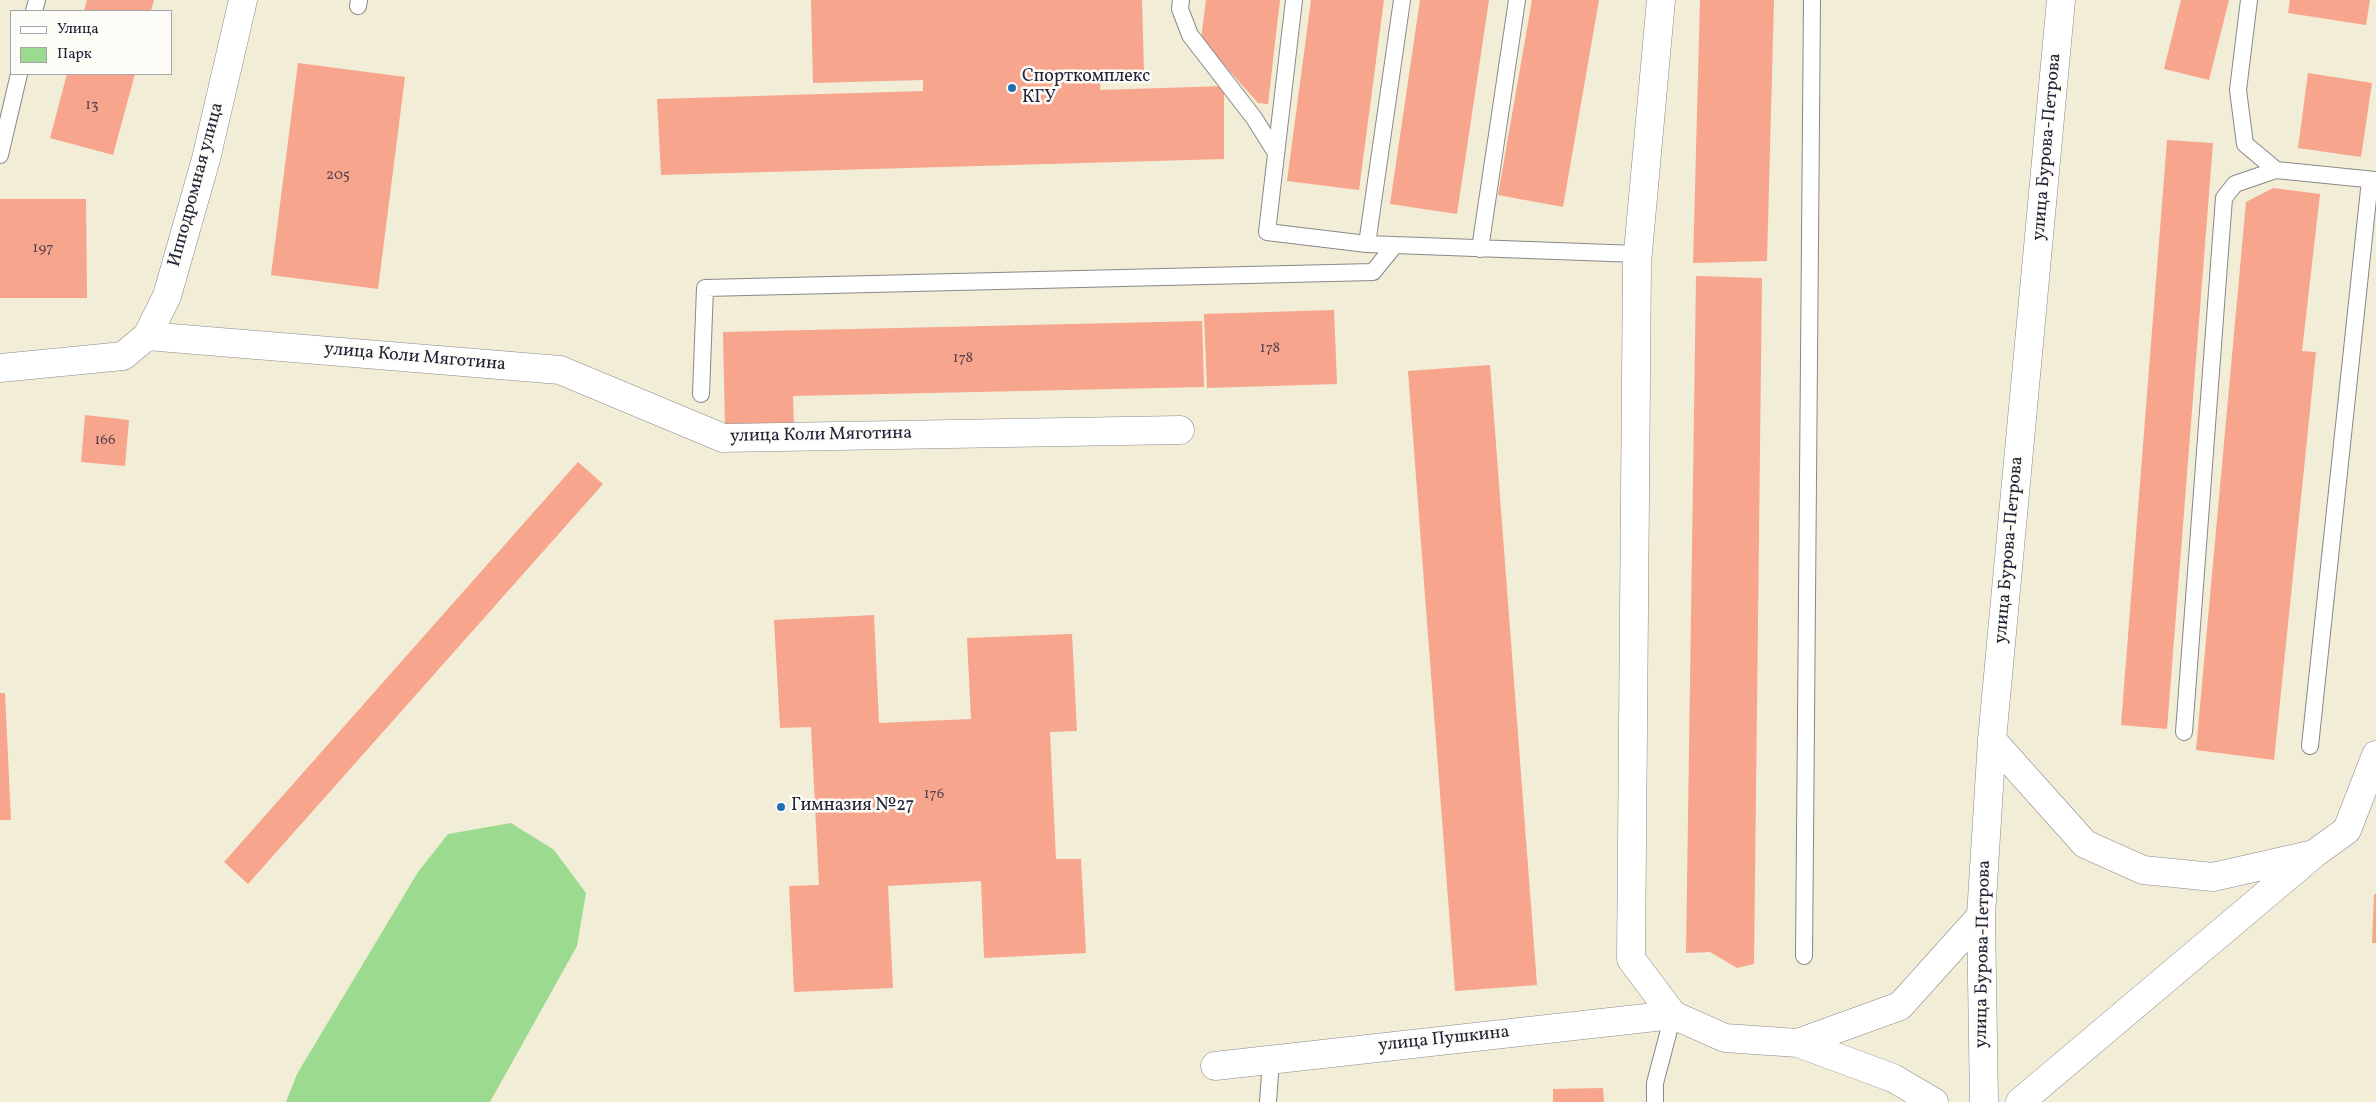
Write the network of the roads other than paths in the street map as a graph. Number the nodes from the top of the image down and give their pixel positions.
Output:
1 (243, 0) edge
2 (1181, 0) edge
3 (1294, 0) edge
4 (1402, 0) edge
5 (1517, 0) edge
6 (1661, 0) edge
7 (1812, 0) edge
8 (2061, 0) edge
9 (2249, 0) edge
10 (19, 75) edge
11 (1276, 153) junction
12 (0, 155) edge
13 (2276, 170) junction
14 (2373, 180) edge
15 (1367, 244) junction
16 (1395, 245) junction
17 (1480, 249) junction
18 (1637, 254) junction
19 (147, 336) junction
20 (0, 368) edge
21 (701, 394) dead end
22 (1180, 430) dead end
23 (2184, 732) dead end
24 (1992, 740) junction
25 (2310, 746) dead end
26 (2376, 755) edge
27 (2314, 854) junction
28 (1982, 916) junction
29 (1804, 956) dead end
30 (1673, 1015) junction
31 (1798, 1043) junction
32 (1270, 1060) junction
33 (1215, 1066) dead end
34 (1268, 1102) edge
35 (1656, 1102) edge
36 (1934, 1102) edge
37 (1984, 1102) edge
38 (2020, 1102) edge

1 - 19 main road, Ипподромная улица
2 - 11 lane
3 - 11 lane
4 - 15 lane
5 - 17 lane
6 - 18 main road
7 - 29 lane
8 - 24 main road, улица Бурова-Петрова
9 - 13 lane
10 - 12 lane
11 - 15 lane
13 - 14 lane
13 - 23 lane
14 - 25 lane
15 - 16 lane
16 - 17 lane
16 - 21 lane
17 - 18 lane
18 - 30 main road
19 - 20 main road, Ипподромная улица
19 - 22 main road, улица Коли Мяготина
24 - 27 main road
24 - 28 main road, улица Бурова-Петрова
26 - 27 main road
27 - 38 main road
28 - 31 main road
28 - 37 main road, улица Бурова-Петрова
30 - 31 main road
30 - 32 main road, улица Пушкина
30 - 35 lane
31 - 36 main road
32 - 33 main road, улица Пушкина
32 - 34 lane

